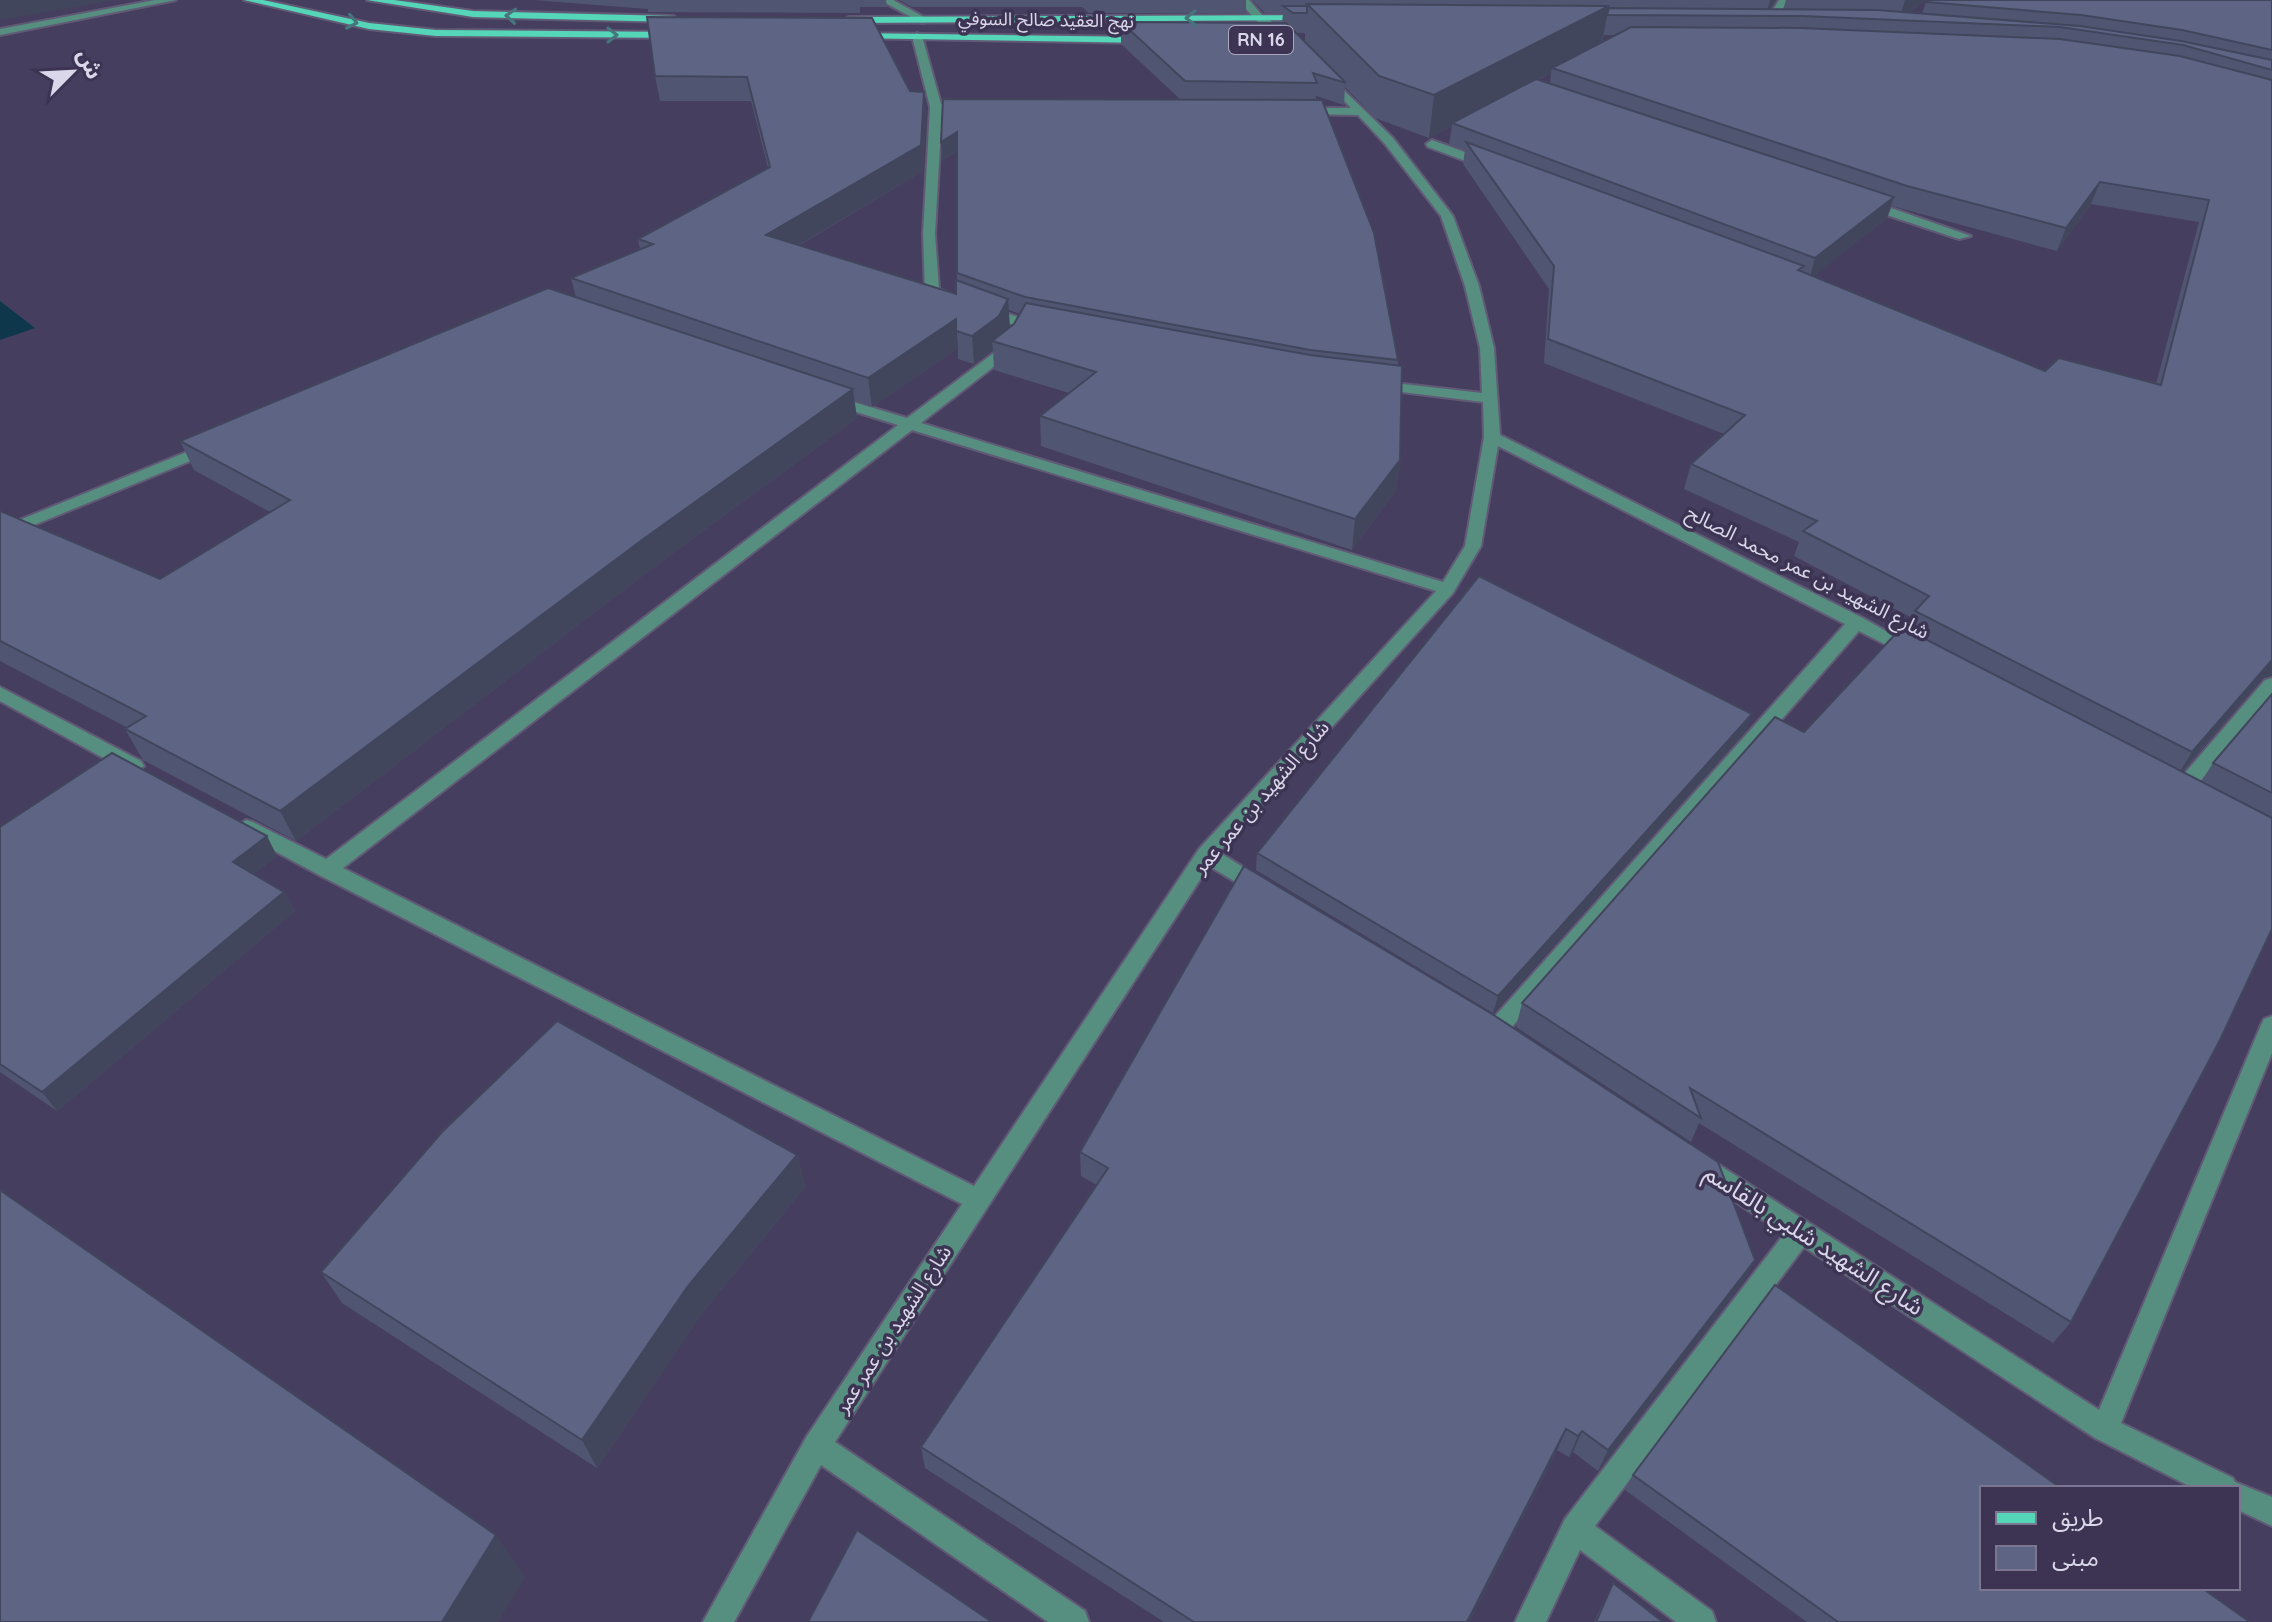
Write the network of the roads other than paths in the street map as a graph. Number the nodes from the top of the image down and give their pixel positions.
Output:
1 (171, 0) edge
2 (249, 0) edge
3 (372, 0) edge
4 (885, 0) edge
5 (1244, 0) edge
6 (1784, 0) edge
7 (1258, 17) junction
8 (1322, 18) edge
9 (680, 19) edge
10 (834, 20) edge
11 (926, 21) junction
12 (1753, 21) edge
13 (1769, 21) junction
14 (1783, 21) edge
15 (0, 32) edge
16 (698, 35) edge
17 (839, 35) edge
18 (917, 36) junction
19 (1152, 40) edge
20 (936, 107) junction
21 (964, 108) edge
22 (1284, 111) edge
23 (1361, 112) junction
24 (1446, 136) edge
25 (1418, 152) junction
26 (1501, 170) edge
27 (1844, 196) edge
28 (1964, 236) dead end
29 (1353, 382) edge
30 (815, 394) edge
31 (1489, 398) junction
32 (905, 426) junction
33 (1492, 437) junction
34 (221, 443) edge
35 (0, 534) edge
36 (1447, 589) junction
37 (1857, 622) junction
38 (1928, 659) edge
39 (2272, 684) edge
40 (0, 693) edge
41 (149, 774) edge
42 (2180, 792) edge
43 (231, 819) edge
44 (1206, 854) junction
45 (326, 870) junction
46 (1285, 902) edge
47 (1470, 1014) edge
48 (2272, 1025) edge
49 (1496, 1030) junction
50 (1523, 1047) edge
51 (1681, 1153) edge
52 (978, 1200) junction
53 (1800, 1232) junction
54 (2105, 1429) junction
55 (817, 1446) junction
56 (2219, 1486) edge
57 (2240, 1496) edge
58 (2272, 1512) edge
59 (1575, 1529) junction
60 (718, 1622) edge
61 (1074, 1622) edge
62 (1530, 1622) edge
63 (1701, 1622) edge

1 - 15 street
2 -> 16 main road
9 -> 3 main road
4 - 11 street
5 - 7 street, شارع الشهيد بن عمر عمر
6 - 13 street
7 - 8 main road, نهج العقيد صالح السوفي / RN 16
7 -> 11 main road, نهج العقيد صالح السوفي / RN 16
7 - 23 street, شارع الشهيد بن عمر عمر
10 - 11 main road, نهج العقيد صالح السوفي / RN 16
12 - 13 main road
13 - 14 main road
17 - 18 main road, نهج العقيد صالح السوفي
18 - 19 main road, نهج العقيد صالح السوفي
18 - 20 street
20 - 21 street
20 - 32 street
22 - 23 street
23 - 25 street, شارع الشهيد بن عمر عمر
24 - 25 street
25 - 26 street
25 - 31 street, شارع الشهيد بن عمر عمر
27 - 28 street
29 - 31 street
30 - 32 street
31 - 33 street, شارع الشهيد بن عمر عمر
32 - 36 street
32 - 45 street
33 - 36 street, شارع الشهيد بن عمر عمر
33 - 37 street, شارع الشهيد بن عمر محمد الصالح
34 - 35 street
36 - 44 street, شارع الشهيد بن عمر عمر
37 - 38 street, شارع الشهيد بن عمر محمد الصالح
37 - 49 street
39 - 42 street
40 - 41 street
43 - 45 street
44 - 46 street
44 - 52 street, شارع الشهيد بن عمر عمر
45 - 52 street
47 - 49 street
48 - 54 street
49 - 50 street
51 - 53 street, شارع الشهيد شلبي بالقاسم
52 - 55 street, شارع الشهيد بن عمر عمر
53 - 54 street, شارع الشهيد شلبي بالقاسم
53 - 59 street
54 - 56 street, شارع الشهيد شلبي بالقاسم
55 - 60 street, شارع الشهيد بن عمر عمر
55 - 61 street
57 - 58 street
59 - 62 street
59 - 63 street

